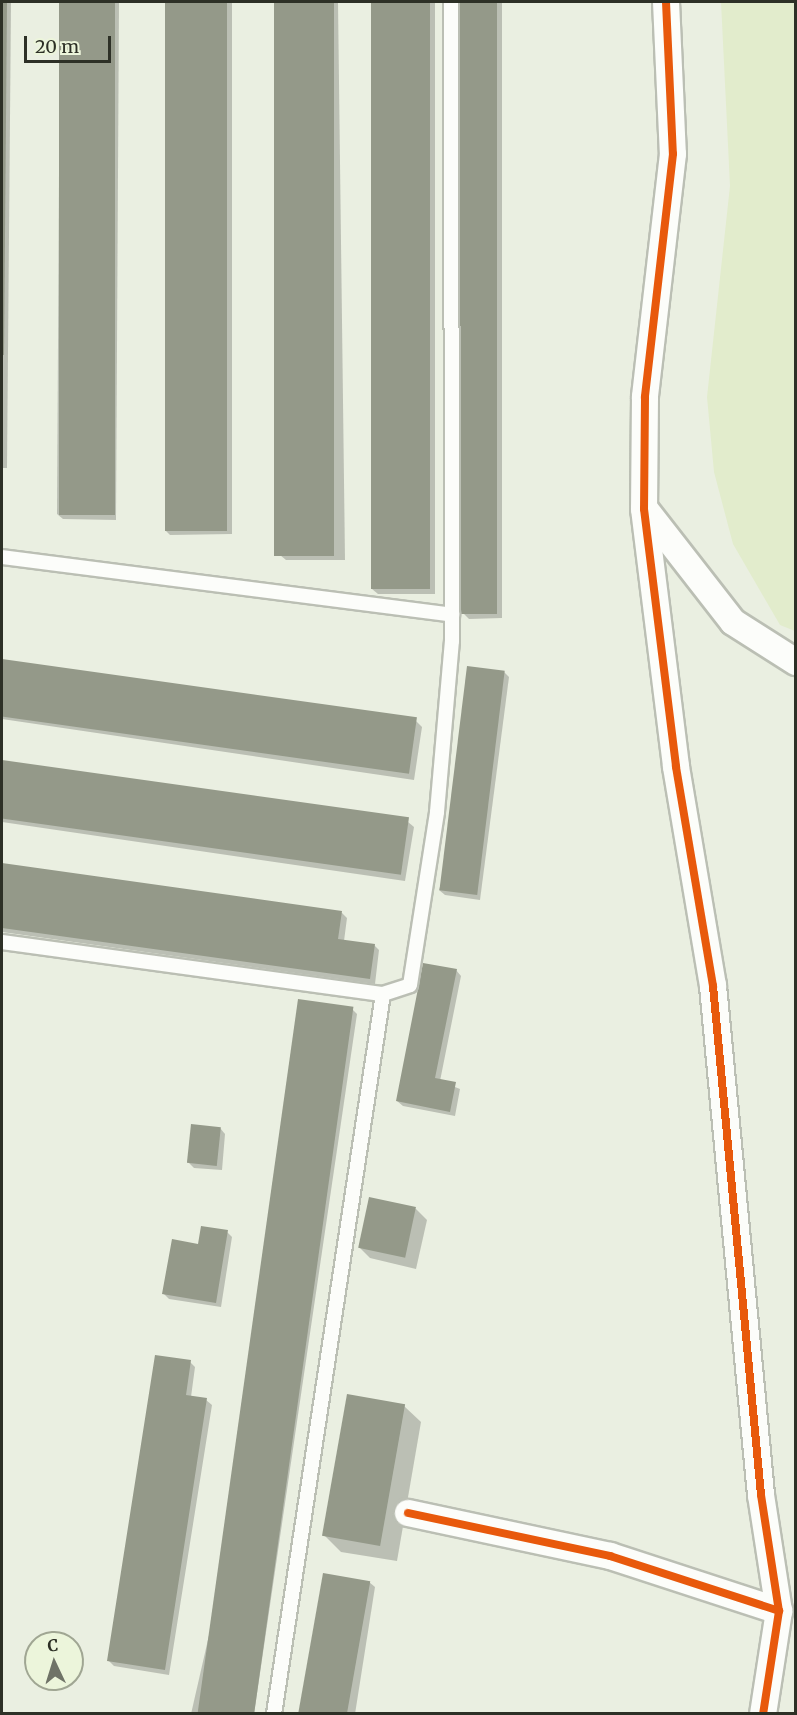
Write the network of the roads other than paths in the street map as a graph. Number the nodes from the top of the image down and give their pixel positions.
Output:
1 (450, 2) edge
2 (666, 2) edge
3 (644, 509) junction
4 (2, 557) edge
5 (452, 615) junction
6 (795, 662) edge
7 (2, 942) edge
8 (383, 994) junction
9 (408, 1513) dead end
10 (778, 1611) junction
11 (274, 1713) edge
12 (763, 1713) edge

1 - 5 lane
2 - 3 street
3 - 6 street
3 - 10 street
4 - 5 lane
5 - 8 lane
7 - 8 lane
8 - 11 lane
9 - 10 street
10 - 12 street

